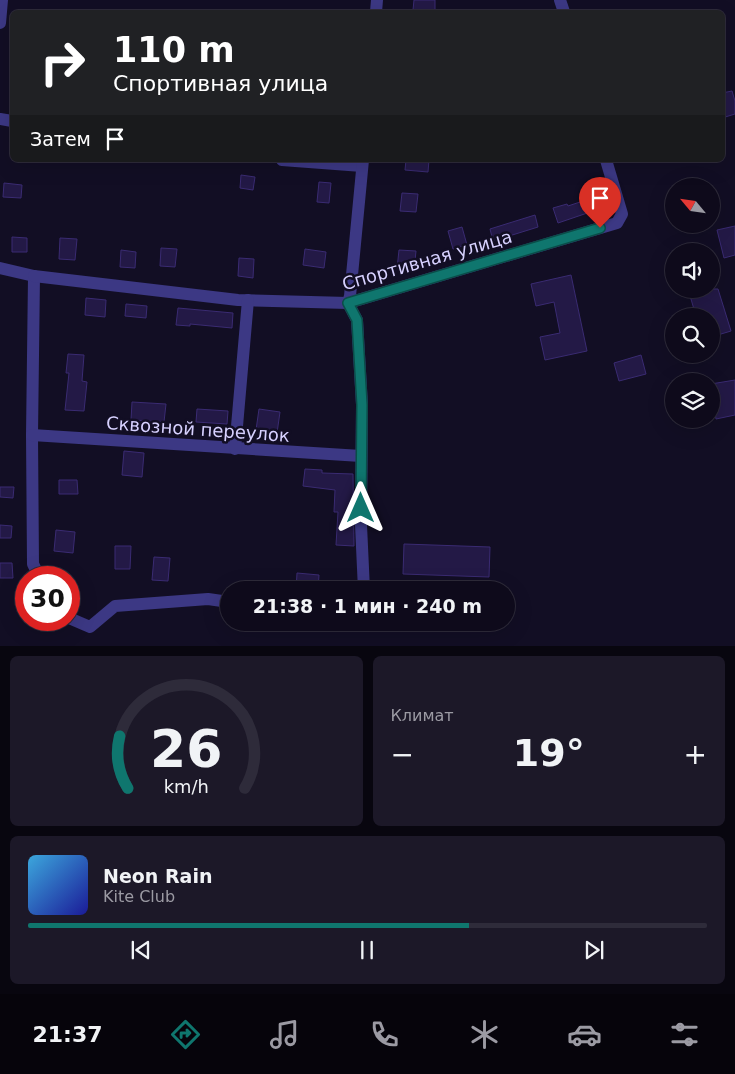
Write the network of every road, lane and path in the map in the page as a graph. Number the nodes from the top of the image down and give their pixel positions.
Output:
1 (2, 0) edge
2 (0, 23) edge
3 (335, 162) edge
4 (607, 162) edge
5 (362, 163) edge
6 (0, 268) edge
7 (34, 276) junction
8 (248, 300) junction
9 (348, 303) junction
10 (32, 435) junction
11 (235, 448) junction
12 (361, 456) junction
13 (33, 566) edge
14 (364, 581) edge
15 (220, 601) edge
16 (80, 623) edge

1 - 2 street
3 - 5 street
4 - 9 street, Спортивная улица
5 - 9 street
6 - 7 street, Спортивная улица
7 - 8 street, Спортивная улица
7 - 10 street
8 - 9 street, Спортивная улица
8 - 11 street
9 - 12 street
10 - 11 street, Сквозной переулок
10 - 13 street
11 - 12 street, Сквозной переулок
12 - 14 street
15 - 16 street

